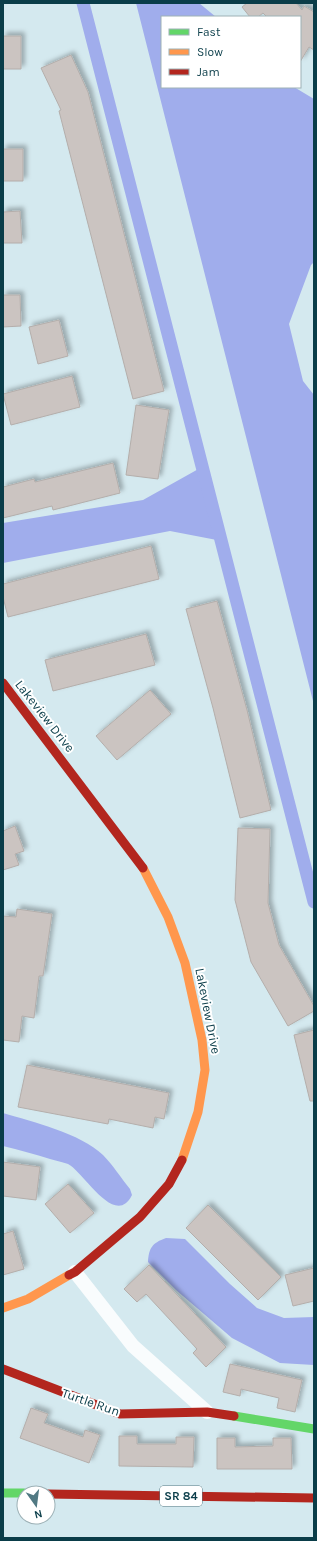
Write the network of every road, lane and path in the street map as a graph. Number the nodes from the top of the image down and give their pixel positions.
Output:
1 (3, 683) edge
2 (75, 1272) junction
3 (3, 1308) edge
4 (3, 1369) edge
5 (207, 1412) junction
6 (314, 1429) edge
7 (3, 1493) edge
8 (16, 1493) edge
9 (56, 1494) edge
10 (314, 1498) edge

1 - 2 street, Lakeview Drive
2 - 3 street, Lakeview Drive
2 - 5 street
4 - 5 street, Turtle Run
5 - 6 street, Turtle Run
7 - 8 street
9 - 10 street, SR 84

